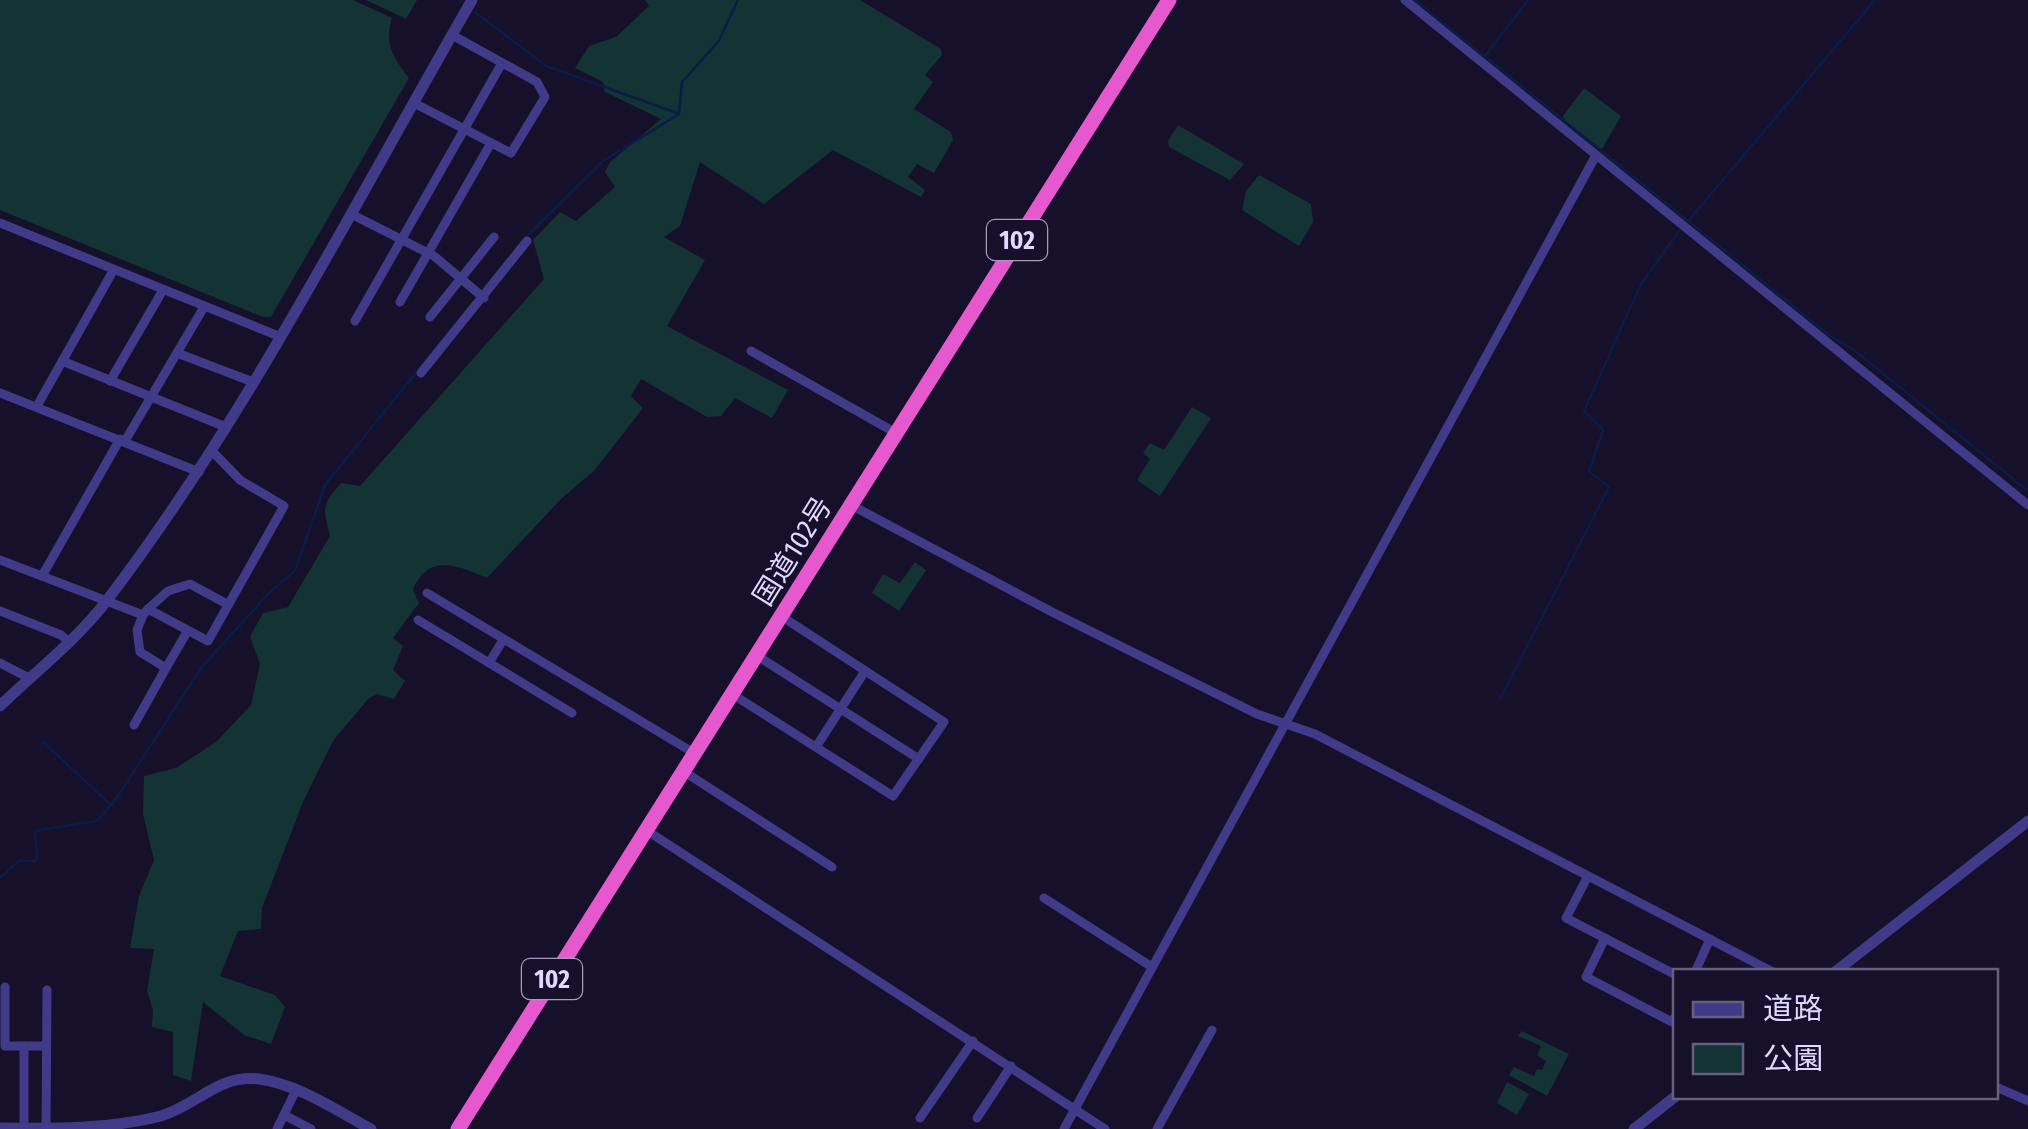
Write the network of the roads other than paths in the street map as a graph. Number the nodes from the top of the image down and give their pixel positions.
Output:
1 (472, 0) edge
2 (1169, 0) edge
3 (1406, 0) edge
4 (452, 35) junction
5 (502, 62) junction
6 (414, 103) junction
7 (463, 129) junction
8 (491, 143) junction
9 (1595, 157) junction
10 (351, 214) junction
11 (0, 223) edge
12 (494, 236) dead end
13 (401, 239) junction
14 (528, 241) dead end
15 (428, 253) junction
16 (113, 270) junction
17 (461, 279) junction
18 (164, 290) junction
19 (480, 295) junction
20 (400, 302) dead end
21 (204, 307) junction
22 (430, 317) dead end
23 (355, 321) dead end
24 (281, 337) junction
25 (751, 352) dead end
26 (177, 353) junction
27 (62, 361) junction
28 (421, 373) dead end
29 (110, 381) junction
30 (253, 382) junction
31 (0, 393) edge
32 (151, 398) junction
33 (37, 406) junction
34 (226, 427) junction
35 (896, 433) junction
36 (122, 440) junction
37 (212, 451) junction
38 (199, 472) junction
39 (2028, 504) edge
40 (851, 506) junction
41 (0, 560) edge
42 (42, 576) junction
43 (428, 593) dead end
44 (106, 602) junction
45 (228, 604) junction
46 (0, 611) edge
47 (146, 612) junction
48 (780, 616) junction
49 (418, 620) dead end
50 (187, 632) junction
51 (503, 640) junction
52 (68, 641) junction
53 (756, 655) junction
54 (0, 663) edge
55 (489, 663) junction
56 (166, 668) junction
57 (865, 671) junction
58 (29, 678) junction
59 (732, 694) junction
60 (0, 706) edge
61 (841, 709) junction
62 (572, 712) dead end
63 (1288, 723) junction
64 (134, 725) dead end
65 (816, 747) junction
66 (694, 753) junction
67 (918, 759) junction
68 (683, 771) junction
69 (2028, 820) edge
70 (646, 830) junction
71 (832, 866) dead end
72 (1588, 876) junction
73 (1044, 898) dead end
74 (1605, 938) junction
75 (1710, 939) junction
76 (1152, 967) junction
77 (1696, 969) edge
78 (1767, 969) edge
79 (1839, 969) edge
80 (1673, 973) edge
81 (5, 988) dead end
82 (47, 990) dead end
83 (1673, 1020) edge
84 (1212, 1030) dead end
85 (972, 1041) junction
86 (24, 1046) junction
87 (46, 1046) junction
88 (1011, 1066) junction
89 (1998, 1088) edge
90 (296, 1090) junction
91 (1673, 1098) edge
92 (2028, 1100) edge
93 (1074, 1110) junction
94 (284, 1115) junction
95 (920, 1118) dead end
96 (977, 1118) dead end
97 (2, 1128) edge
98 (24, 1128) edge
99 (46, 1128) edge
100 (82, 1128) edge
101 (277, 1129) edge
102 (310, 1129) edge
103 (372, 1129) edge
104 (458, 1129) edge
105 (1064, 1129) edge
106 (1105, 1129) edge
107 (1157, 1129) edge
108 (1634, 1129) edge

1 - 4 street
2 - 35 highway, 国道102号 / 102
3 - 9 street
4 - 5 street
4 - 6 street
5 - 7 street
5 - 8 street
6 - 7 street
6 - 10 street
7 - 8 street
7 - 13 street
8 - 15 street
9 - 39 street
9 - 63 street
10 - 13 street
10 - 24 street
11 - 16 street
12 - 17 street
13 - 15 street
13 - 23 street
14 - 19 street
15 - 17 street
15 - 20 street
16 - 18 street
16 - 27 street
17 - 19 street
17 - 22 street
18 - 21 street
18 - 29 street
19 - 28 street
21 - 24 street
21 - 26 street
24 - 30 street
25 - 35 street
26 - 30 street
26 - 32 street
27 - 29 street
27 - 33 street
29 - 32 street
30 - 34 street
31 - 33 street
32 - 34 street
32 - 36 street
33 - 36 street
34 - 37 street
35 - 40 highway, 国道102号 / 102
36 - 38 street
36 - 42 street
37 - 38 street
37 - 45 street
38 - 44 street
40 - 48 highway, 国道102号 / 102
40 - 63 street
41 - 42 street
42 - 44 street
43 - 51 street
44 - 47 street
44 - 52 street
45 - 47 street
45 - 50 street
46 - 52 street
47 - 50 street
47 - 56 street
48 - 53 highway, 国道102号 / 102
48 - 57 street
49 - 55 street
50 - 56 street
51 - 55 street
51 - 66 street
52 - 58 street
53 - 59 highway, 国道102号 / 102
53 - 61 street
54 - 58 street
55 - 62 street
56 - 64 street
57 - 61 street
57 - 67 street
58 - 60 street
59 - 65 street
59 - 66 highway, 国道102号 / 102
61 - 65 street
61 - 67 street
63 - 72 street
63 - 76 street
65 - 67 street
66 - 68 highway, 国道102号 / 102
68 - 70 highway, 国道102号 / 102
68 - 71 street
69 - 79 street
70 - 85 street
70 - 104 highway, 国道102号 / 102
72 - 74 street
72 - 75 street
73 - 76 street
74 - 80 street
74 - 83 street
75 - 77 street
75 - 78 street
76 - 93 street
81 - 86 street
82 - 87 street
84 - 107 street
85 - 88 street
85 - 95 street
86 - 87 street
86 - 98 street
87 - 99 street
88 - 93 street
88 - 96 street
89 - 92 street
90 - 94 street
90 - 100 street
90 - 103 street
91 - 108 street
93 - 105 street
93 - 106 street
94 - 101 street
94 - 102 street
97 - 98 street
98 - 99 street
99 - 100 street

